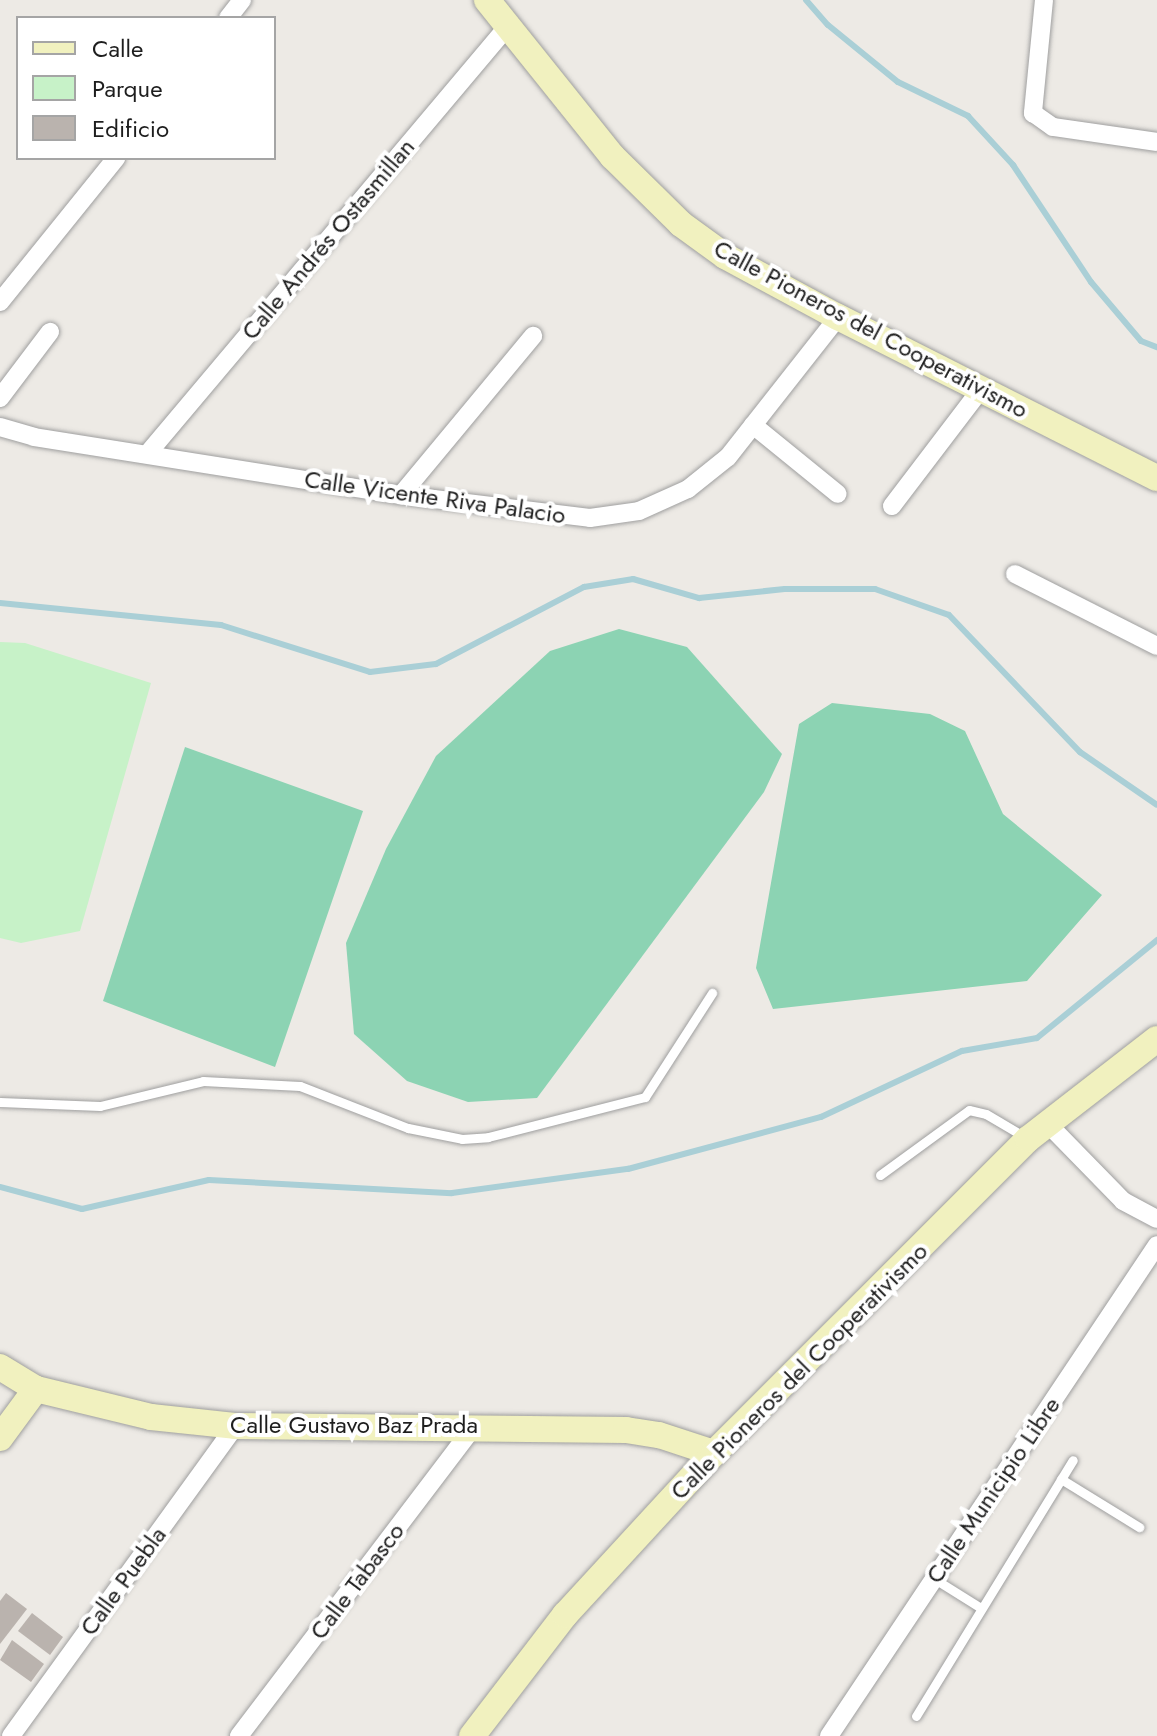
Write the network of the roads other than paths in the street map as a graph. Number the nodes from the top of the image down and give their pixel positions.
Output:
1 (242, 0) edge
2 (487, 0) edge
3 (1044, 0) edge
4 (230, 16) edge
5 (508, 26) junction
6 (1157, 142) edge
7 (114, 160) edge
8 (0, 302) edge
9 (838, 317) junction
10 (50, 332) dead end
11 (533, 336) dead end
12 (981, 389) junction
13 (0, 398) edge
14 (753, 425) junction
15 (0, 427) edge
16 (149, 452) junction
17 (1157, 478) edge
18 (838, 494) dead end
19 (401, 495) junction
20 (892, 506) dead end
21 (1015, 574) dead end
22 (1157, 646) edge
23 (712, 993) dead end
24 (1157, 1039) edge
25 (0, 1102) edge
26 (1037, 1131) junction
27 (880, 1175) dead end
28 (1157, 1219) edge
29 (1157, 1245) edge
30 (0, 1367) edge
31 (36, 1389) junction
32 (475, 1425) junction
33 (235, 1426) junction
34 (0, 1438) edge
35 (714, 1453) junction
36 (1073, 1460) dead end
37 (1061, 1479) junction
38 (1139, 1527) dead end
39 (933, 1578) junction
40 (981, 1608) junction
41 (916, 1716) dead end
42 (11, 1736) edge
43 (239, 1736) edge
44 (472, 1736) edge
45 (829, 1736) edge

1 - 4 street
2 - 5 street, Calle Pioneros del Cooperativismo
3 - 6 street
5 - 9 street, Calle Pioneros del Cooperativismo
5 - 16 street, Calle Andrés Ostasmillan
7 - 8 street
9 - 12 street, Calle Pioneros del Cooperativismo
9 - 14 street, Calle Vicente Riva Palacio
10 - 13 street
11 - 19 street
12 - 17 street, Calle Pioneros del Cooperativismo
12 - 20 street
14 - 18 street
14 - 19 street, Calle Vicente Riva Palacio
15 - 16 street, Calle Vicente Riva Palacio
16 - 19 street, Calle Vicente Riva Palacio
21 - 22 street
23 - 25 lane
24 - 26 street, Calle Pioneros del Cooperativismo
26 - 27 lane
26 - 28 street
26 - 35 street, Calle Pioneros del Cooperativismo
29 - 39 street, Calle Municipio Libre
30 - 31 street, Calle Gustavo Baz Prada
31 - 33 street, Calle Gustavo Baz Prada
31 - 34 street
32 - 33 street, Calle Gustavo Baz Prada
32 - 35 street, Calle Gustavo Baz Prada
32 - 43 street, Calle Tabasco
33 - 42 street, Calle Puebla
35 - 44 street, Calle Pioneros del Cooperativismo
36 - 37 lane
37 - 38 lane
37 - 40 lane
39 - 40 lane
39 - 45 street, Calle Municipio Libre
40 - 41 lane

